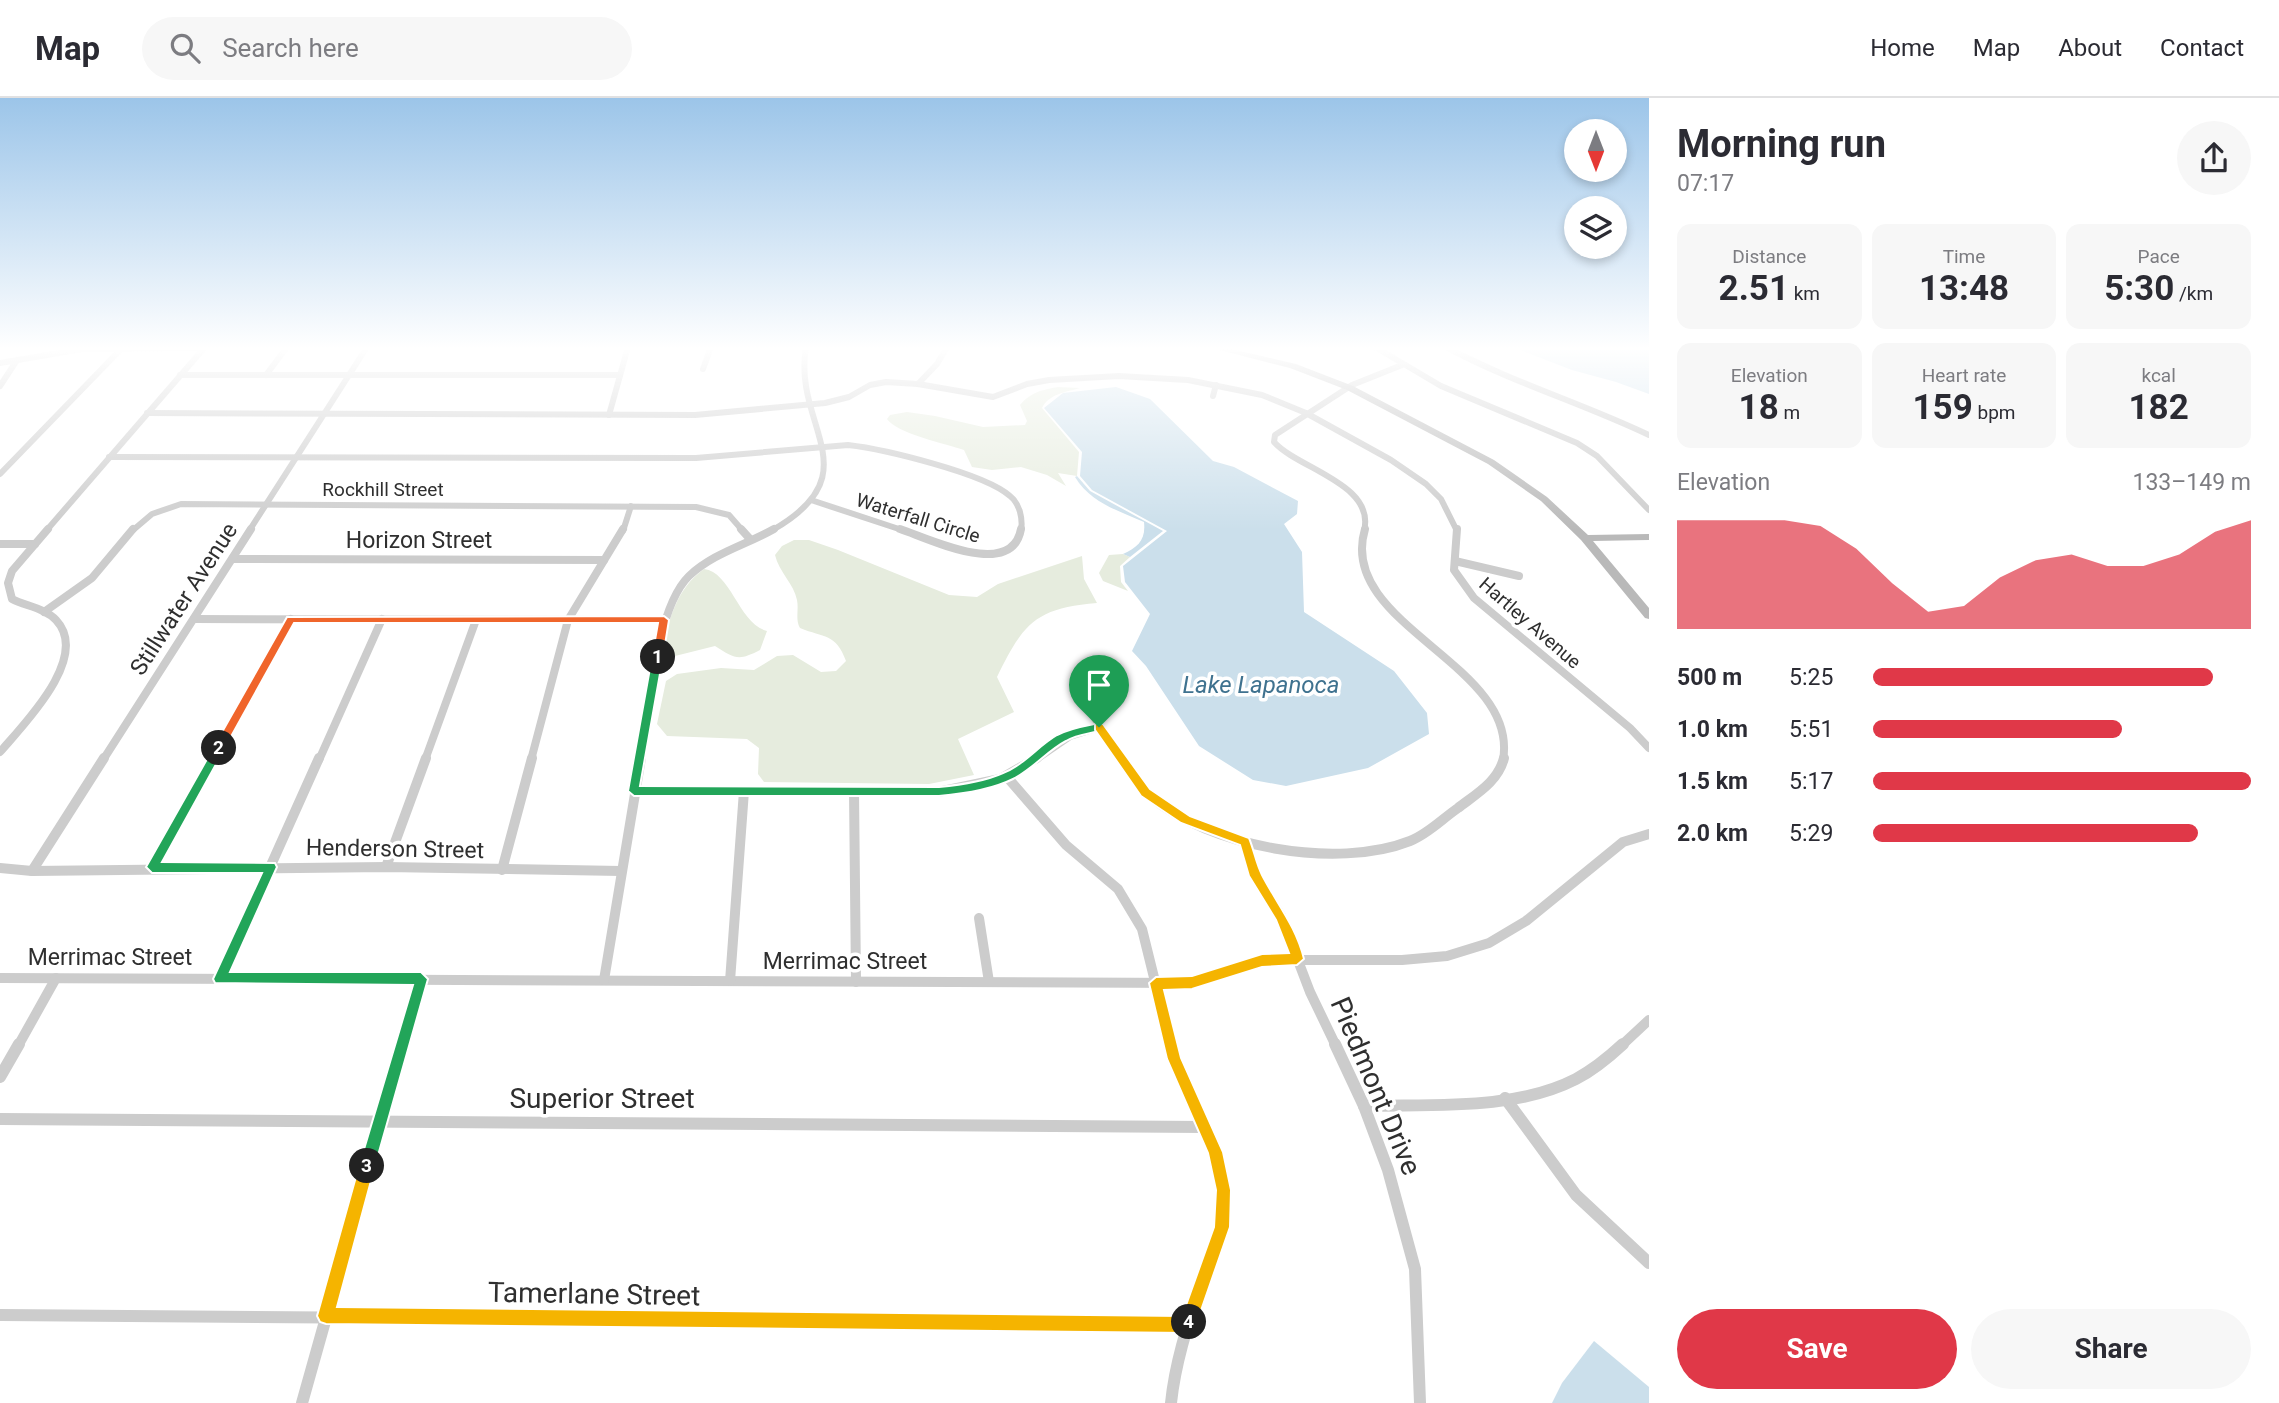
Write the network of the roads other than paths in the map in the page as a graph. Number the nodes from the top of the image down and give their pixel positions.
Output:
1 (65, 408) edge
2 (151, 408) edge
3 (328, 408) edge
4 (611, 408) edge
5 (775, 408) edge
6 (808, 408) edge
7 (1294, 408) edge
8 (1315, 408) edge
9 (1387, 408) edge
10 (1491, 408) edge
11 (1589, 408) edge
12 (147, 413) junction
13 (325, 413) junction
14 (1306, 413) junction
15 (609, 415) junction
16 (1649, 435) edge
17 (822, 447) junction
18 (109, 457) junction
19 (298, 457) junction
20 (0, 474) edge
21 (811, 500) junction
22 (268, 505) junction
23 (631, 506) junction
24 (1649, 510) edge
25 (1649, 537) edge
26 (1585, 538) junction
27 (750, 540) junction
28 (0, 544) edge
29 (35, 544) junction
30 (233, 559) junction
31 (604, 560) junction
32 (1455, 562) junction
33 (1519, 576) dead end
34 (44, 611) junction
35 (1649, 615) edge
36 (194, 619) junction
37 (291, 619) junction
38 (382, 619) junction
39 (476, 620) junction
40 (568, 620) junction
41 (664, 620) junction
42 (1075, 687) dead end
43 (1099, 727) junction
44 (1649, 748) edge
45 (0, 752) edge
46 (1007, 777) junction
47 (634, 791) junction
48 (744, 791) junction
49 (855, 791) junction
50 (1649, 834) edge
51 (1245, 842) junction
52 (152, 867) junction
53 (271, 867) junction
54 (386, 867) junction
55 (0, 868) edge
56 (502, 870) junction
57 (33, 871) junction
58 (621, 871) junction
59 (979, 918) dead end
60 (1297, 959) junction
61 (0, 978) edge
62 (56, 978) junction
63 (220, 979) junction
64 (421, 979) junction
65 (604, 980) junction
66 (730, 981) junction
67 (856, 982) junction
68 (989, 982) junction
69 (1156, 983) junction
70 (1649, 1020) edge
71 (0, 1077) edge
72 (1505, 1098) junction
73 (1364, 1106) junction
74 (0, 1119) edge
75 (379, 1121) junction
76 (1204, 1127) junction
77 (1649, 1263) edge
78 (0, 1314) edge
79 (326, 1316) junction
80 (1188, 1324) junction
81 (302, 1403) edge
82 (1171, 1403) edge
83 (1420, 1403) edge

1 - 20 street
2 - 12 street
3 - 13 street, Stillwater Avenue
4 - 15 street
5 - 15 street, Hartley Avenue
6 - 17 street
7 - 14 street, Hartley Avenue
8 - 14 street
9 - 26 street
10 - 24 street
11 - 16 street
12 - 13 street, Hartley Avenue
12 - 18 street
13 - 15 street, Hartley Avenue
13 - 19 street, Stillwater Avenue
14 - 32 street, Hartley Avenue
14 - 51 street
17 - 19 street
17 - 21 street
17 - 21 street, Waterfall Circle
18 - 19 street
18 - 29 street
19 - 22 street, Stillwater Avenue
21 - 27 street
22 - 23 street, Rockhill Street
22 - 30 street, Stillwater Avenue
22 - 34 street, Rockhill Street
23 - 27 street, Rockhill Street
23 - 31 street
25 - 26 street
26 - 35 street
27 - 41 street
28 - 29 street
29 - 34 street
30 - 31 street, Horizon Street
30 - 36 street, Stillwater Avenue
31 - 40 street
32 - 33 street
32 - 44 street, Hartley Avenue
34 - 45 street
36 - 37 street
36 - 57 street, Stillwater Avenue
37 - 38 street
37 - 52 street
38 - 39 street
38 - 53 street
39 - 40 street
39 - 54 street
40 - 41 street
40 - 56 street
41 - 47 street
42 - 43 street
43 - 46 street
43 - 51 street
46 - 49 street
46 - 69 street
47 - 48 street
47 - 58 street
48 - 49 street
48 - 66 street
49 - 67 street
50 - 60 street, Merrimac Street
51 - 60 street, Piedmont Drive
52 - 53 street, Henderson Street
52 - 57 street, Henderson Street
53 - 54 street, Henderson Street
53 - 63 street
54 - 56 street, Henderson Street
55 - 57 street, Henderson Street
56 - 58 street, Henderson Street
58 - 65 street
59 - 68 street
60 - 69 street, Merrimac Street
60 - 73 street, Piedmont Drive
61 - 62 street, Merrimac Street
62 - 63 street, Merrimac Street
62 - 71 street
63 - 64 street, Merrimac Street
64 - 65 street, Merrimac Street
64 - 75 street
65 - 66 street, Merrimac Street
66 - 67 street, Merrimac Street
67 - 68 street, Merrimac Street
68 - 69 street, Merrimac Street
69 - 76 street
70 - 72 street
72 - 73 street
72 - 77 street
73 - 83 street, Piedmont Drive
74 - 75 street, Superior Street
75 - 76 street, Superior Street
75 - 79 street
76 - 80 street
78 - 79 street, Tamerlane Street
79 - 80 street, Tamerlane Street
79 - 81 street
80 - 82 street

